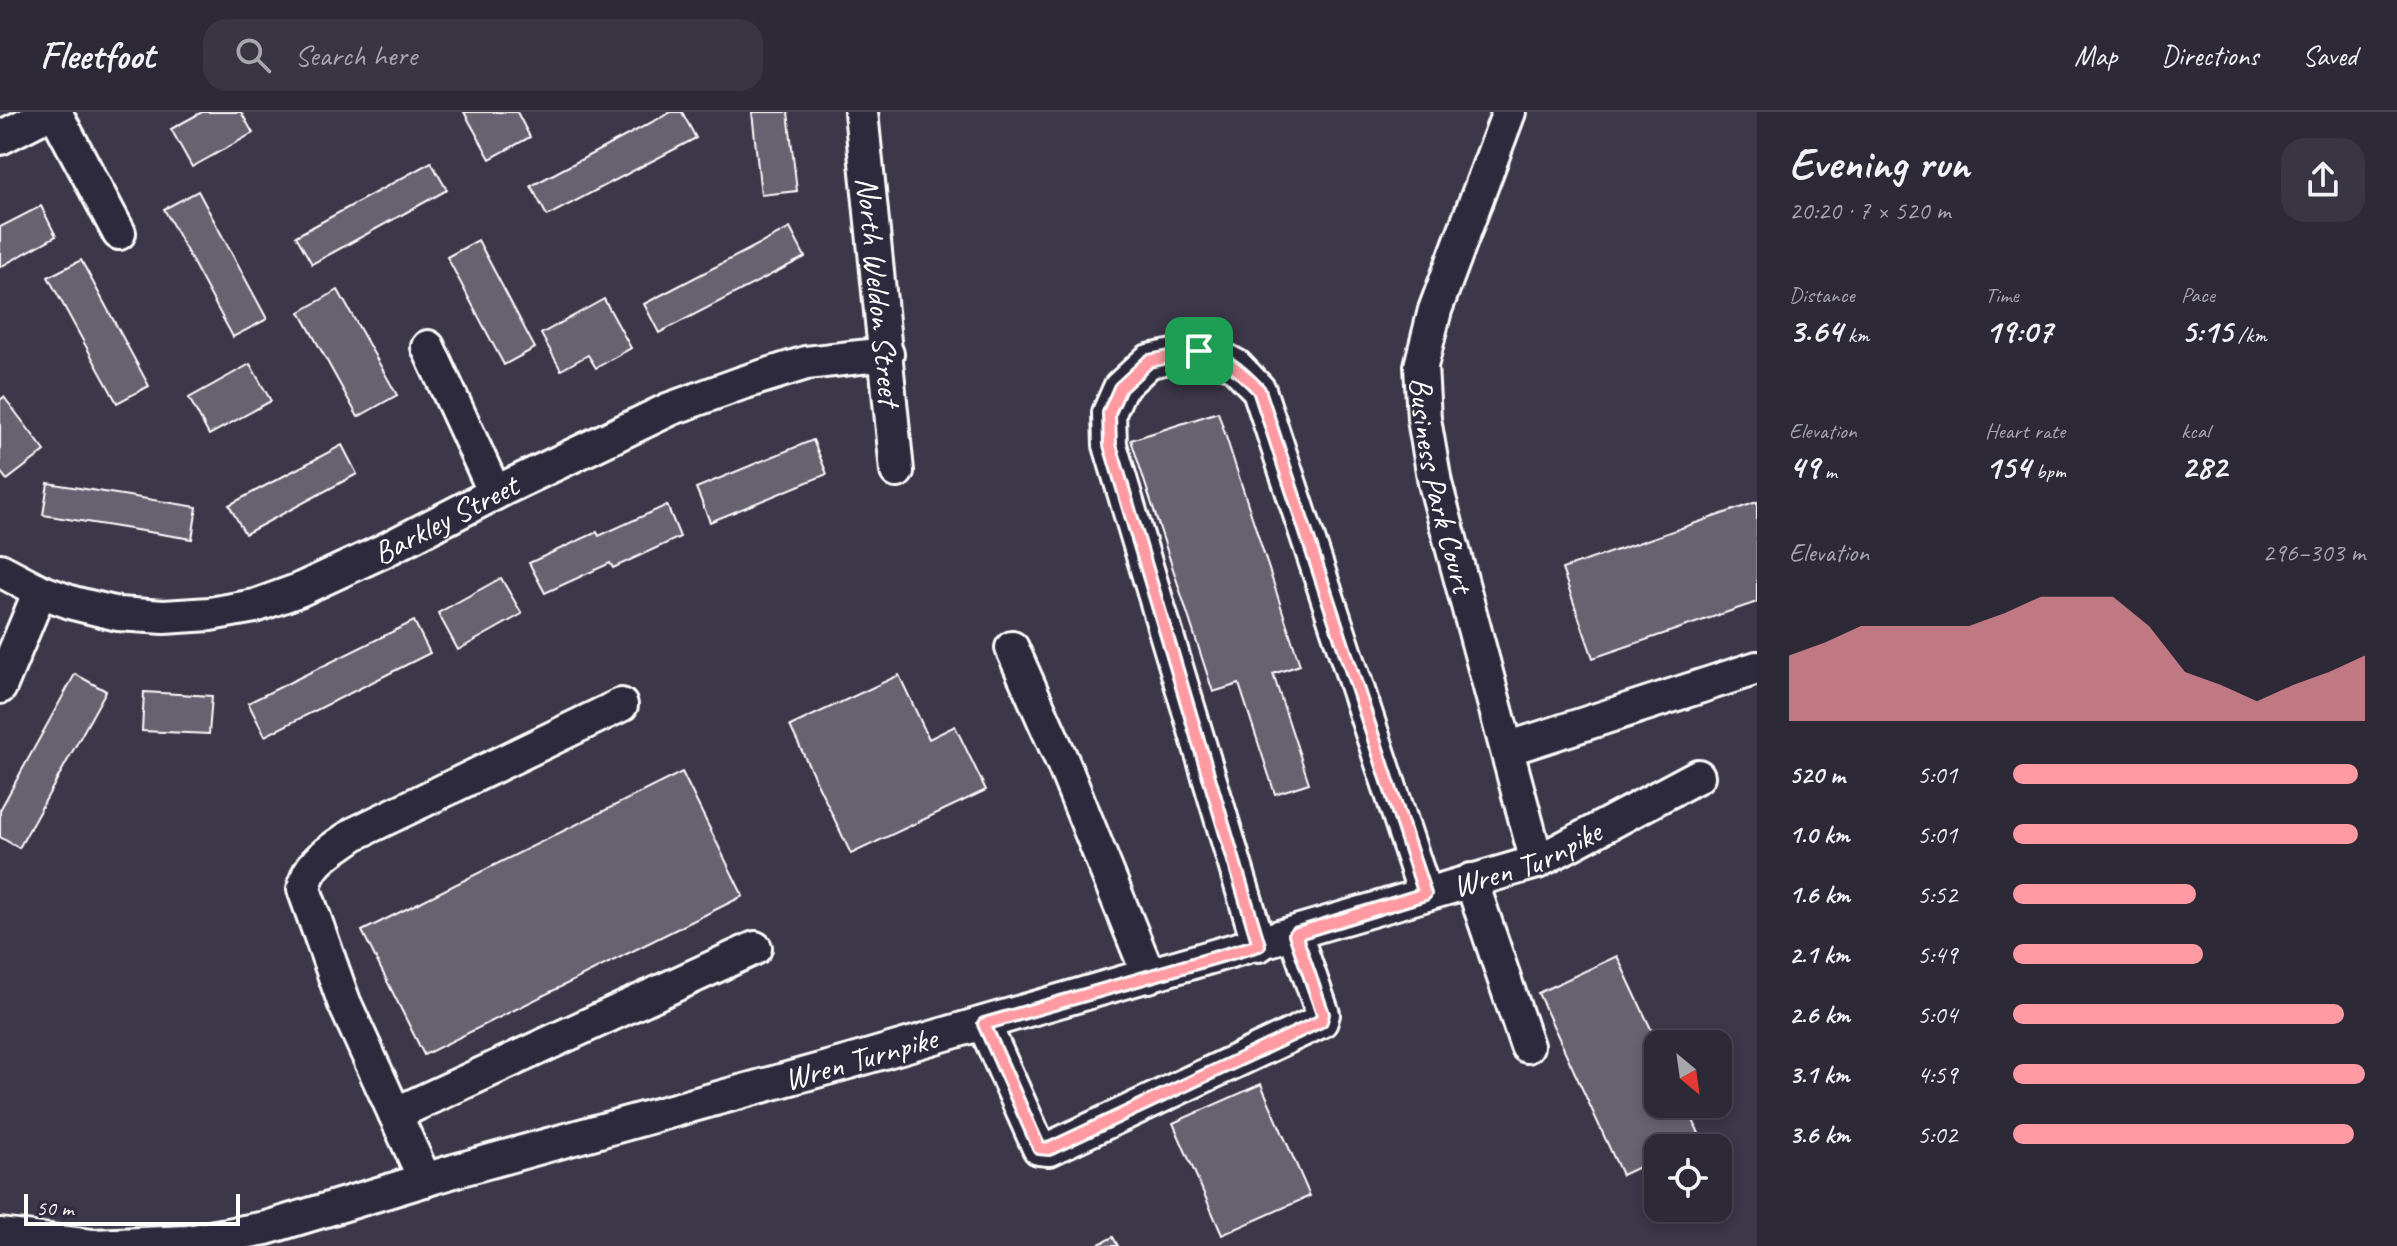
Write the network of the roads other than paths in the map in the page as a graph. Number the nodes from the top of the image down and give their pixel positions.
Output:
1 (53, 112) edge
2 (861, 112) edge
3 (1509, 112) edge
4 (0, 138) edge
5 (119, 233) dead end
6 (428, 347) dead end
7 (887, 354) junction
8 (897, 471) dead end
9 (495, 493) junction
10 (0, 570) edge
11 (40, 591) junction
12 (1012, 648) dead end
13 (1757, 668) edge
14 (0, 687) edge
15 (621, 705) dead end
16 (1507, 749) junction
17 (1698, 776) dead end
18 (1537, 862) junction
19 (1471, 880) junction
20 (1425, 894) junction
21 (1295, 934) junction
22 (1259, 945) junction
23 (755, 948) dead end
24 (1149, 976) junction
25 (984, 1024) junction
26 (1527, 1046) dead end
27 (395, 1114) junction
28 (425, 1180) junction
29 (0, 1235) edge

1 - 4 street
1 - 5 street
2 - 7 street, North Weldon Street
3 - 16 street, Business Park Court
6 - 9 street
7 - 8 street, North Weldon Street
7 - 9 street, Barkley Street
9 - 11 street, Barkley Street
10 - 11 street, Barkley Street
11 - 14 street
12 - 24 street
13 - 16 street
15 - 27 street
16 - 18 street, Business Park Court
17 - 18 street, Wren Turnpike
18 - 19 street, Wren Turnpike
19 - 20 street, Wren Turnpike
19 - 26 street
20 - 21 street, Wren Turnpike
20 - 22 street
21 - 22 street, Wren Turnpike
21 - 25 street
22 - 24 street, Wren Turnpike
23 - 27 street
24 - 25 street, Wren Turnpike
25 - 28 street, Wren Turnpike
27 - 28 street
28 - 29 street, Wren Turnpike

